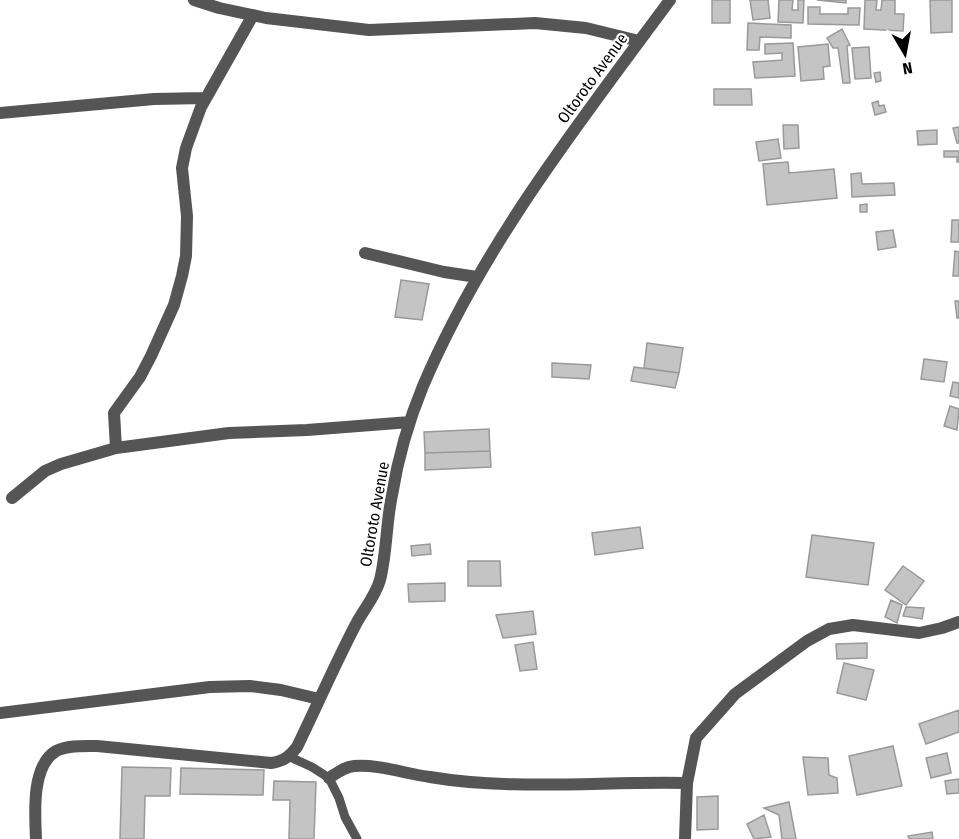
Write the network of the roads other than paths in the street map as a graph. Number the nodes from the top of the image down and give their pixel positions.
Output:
1 (194, 0) edge
2 (670, 0) edge
3 (253, 15) junction
4 (639, 41) junction
5 (205, 98) junction
6 (0, 112) edge
7 (365, 253) dead end
8 (477, 277) junction
9 (410, 422) junction
10 (116, 448) junction
11 (12, 498) dead end
12 (959, 622) edge
13 (319, 699) junction
14 (0, 713) edge
15 (290, 757) junction
16 (329, 778) junction
17 (687, 783) junction
18 (36, 839) edge
19 (357, 839) edge
20 (685, 839) edge

1 - 3 street
2 - 4 street, Oltoroto Avenue
3 - 4 street
3 - 5 street
4 - 8 street, Oltoroto Avenue
5 - 6 street
5 - 10 street
7 - 8 street
8 - 9 street, Oltoroto Avenue
9 - 10 street
9 - 13 street, Oltoroto Avenue
10 - 11 street
12 - 17 street
13 - 14 street
13 - 15 street, Oltoroto Avenue
15 - 16 lane
15 - 18 street
16 - 17 street
16 - 19 lane
17 - 20 street

